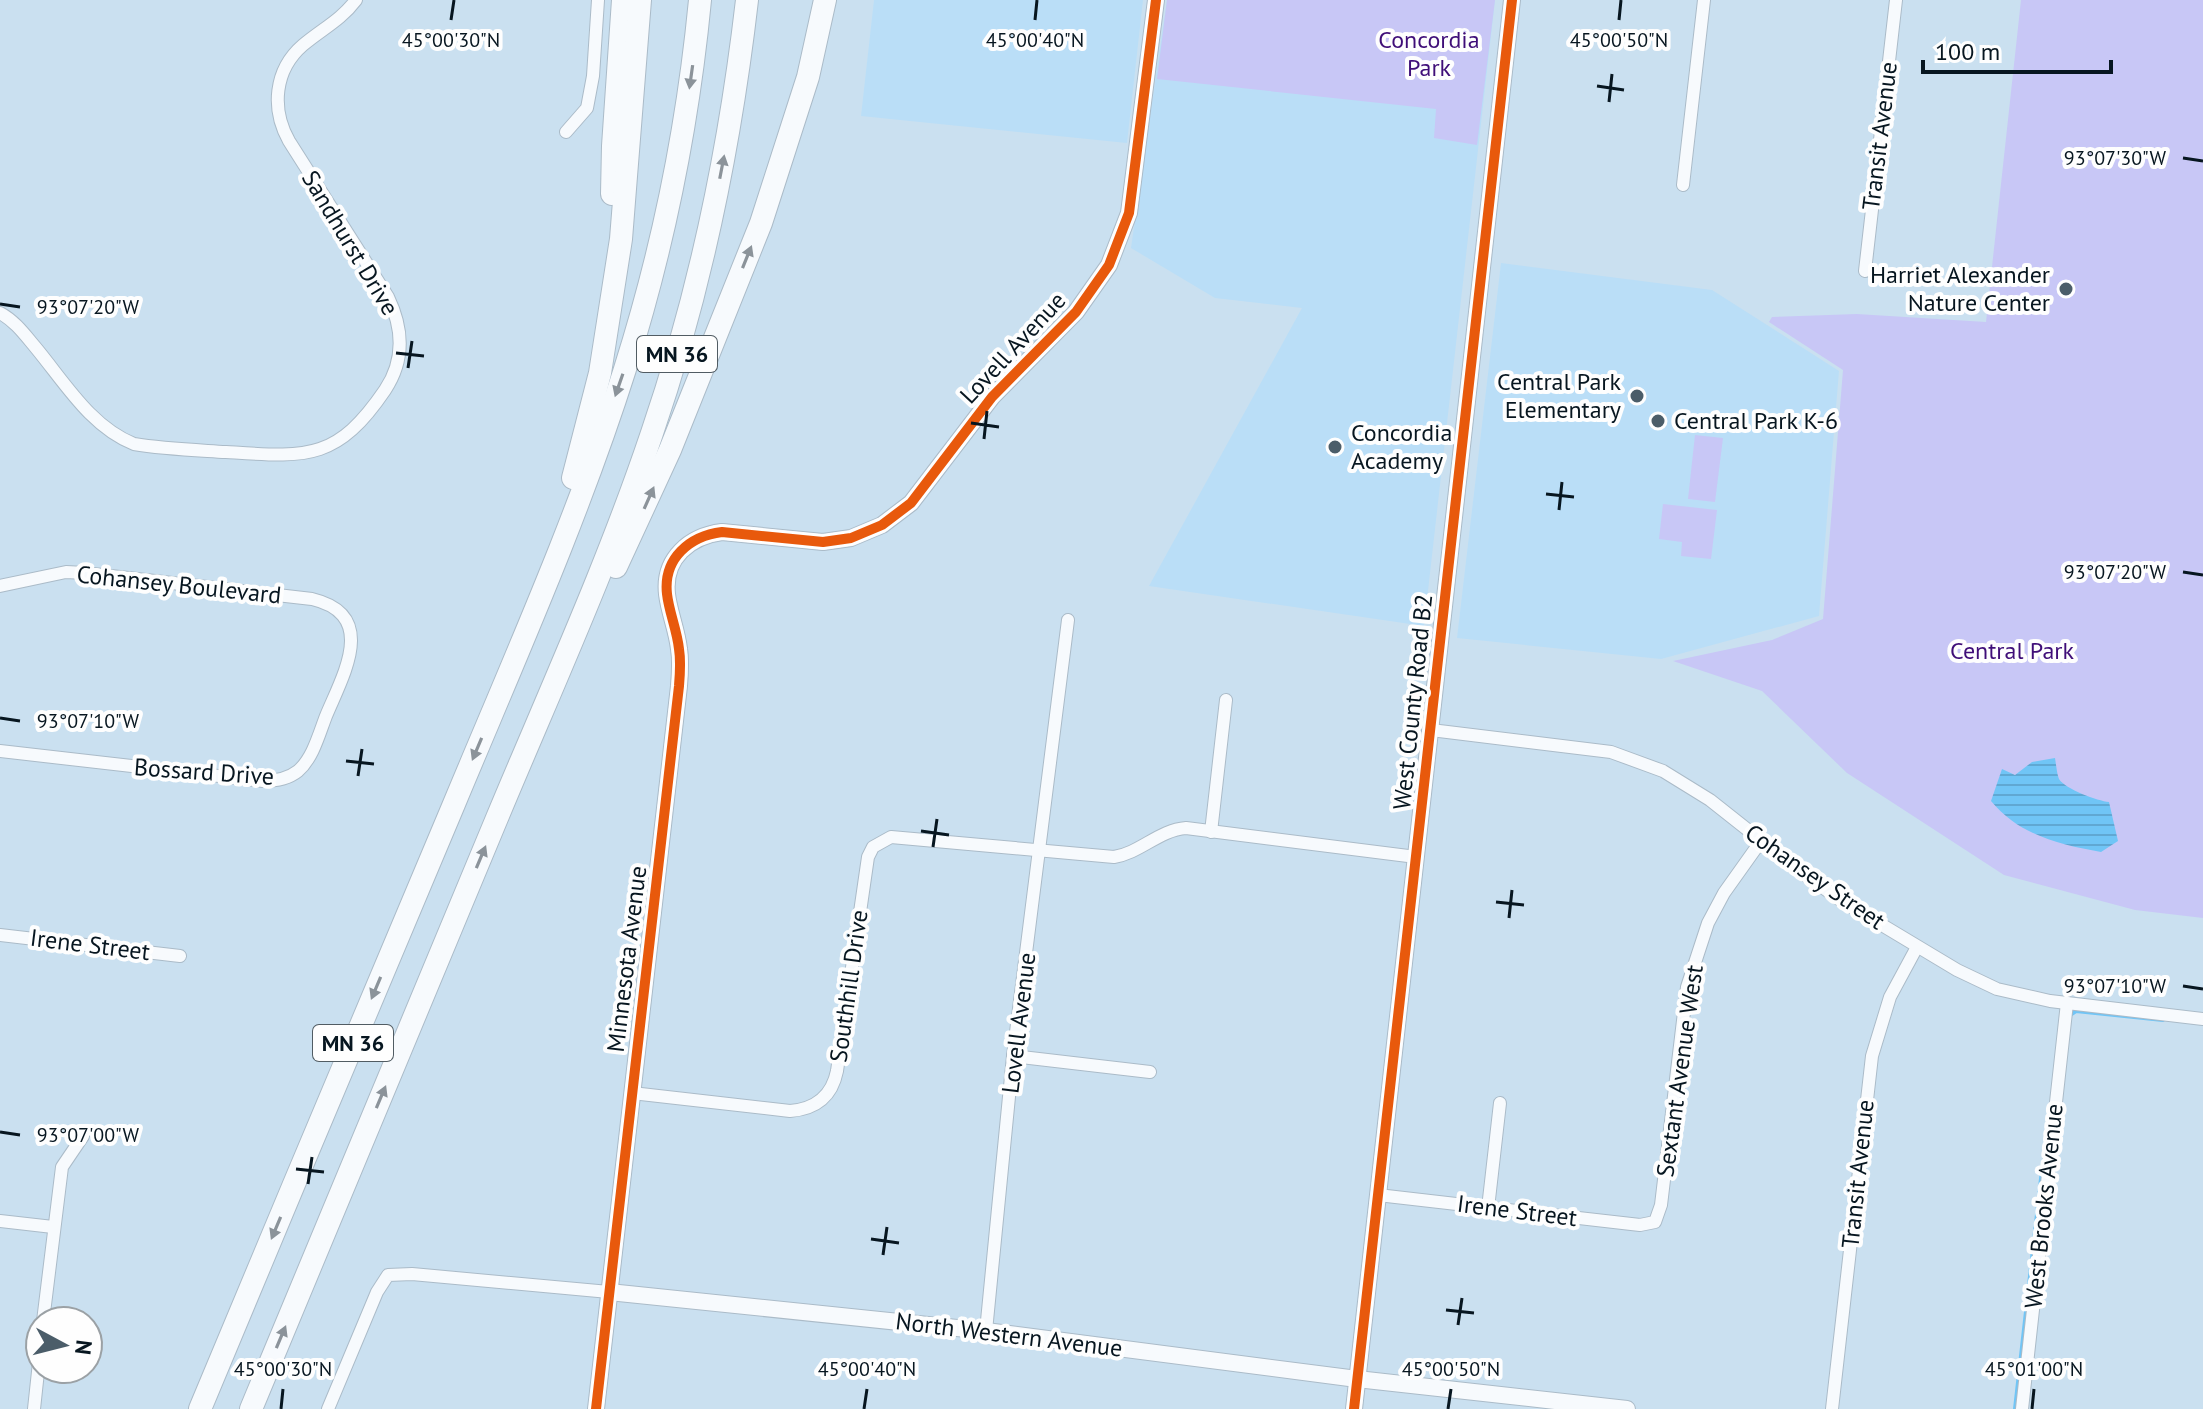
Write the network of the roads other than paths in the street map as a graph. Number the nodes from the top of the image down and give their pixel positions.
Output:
1 (356, 0) edge
2 (598, 0) edge
3 (623, 0) edge
4 (640, 0) edge
5 (700, 0) edge
6 (747, 0) edge
7 (825, 0) edge
8 (1156, 0) edge
9 (1512, 0) edge
10 (1704, 0) edge
11 (1896, 0) edge
12 (566, 132) dead end
13 (1683, 185) dead end
14 (1865, 271) dead end
15 (609, 304) junction
16 (0, 313) edge
17 (708, 534) joint
18 (0, 586) edge
19 (312, 599) joint
20 (1068, 620) dead end
21 (507, 677) junction
22 (550, 692) junction
23 (1226, 700) dead end
24 (1431, 730) junction
25 (0, 751) edge
26 (1211, 832) junction
27 (1761, 841) junction
28 (1040, 851) junction
29 (1416, 857) junction
30 (0, 935) edge
31 (1917, 947) junction
32 (180, 956) dead end
33 (2067, 1003) junction
34 (2203, 1019) edge
35 (1013, 1056) junction
36 (1150, 1072) dead end
37 (632, 1093) junction
38 (1500, 1103) dead end
39 (83, 1136) dead end
40 (1378, 1195) junction
41 (1488, 1208) junction
42 (0, 1221) edge
43 (1655, 1222) joint
44 (53, 1227) junction
45 (609, 1292) junction
46 (45, 1305) edge
47 (986, 1331) junction
48 (1357, 1379) junction
49 (37, 1385) edge
50 (34, 1409) edge
51 (200, 1409) edge
52 (251, 1409) edge
53 (328, 1409) edge
54 (596, 1409) edge
55 (1354, 1409) edge
56 (1627, 1409) edge
57 (1832, 1409) edge
58 (2022, 1409) edge

1 - 16 street, Sandhurst Drive
2 - 12 street
3 - 15 highway
4 - 15 highway
5 -> 21 highway, MN 36
22 -> 6 highway, MN 36
22 -> 7 highway
8 - 17 street, Lovell Avenue
9 - 24 street, West County Road B2
10 - 13 street
11 - 14 street, Transit Avenue
15 - 21 highway
17 - 37 street, Minnesota Avenue
18 - 19 street, Cohansey Boulevard
19 - 25 street, Bossard Drive
20 - 28 street, Lovell Avenue
21 -> 51 highway, MN 36
52 -> 22 highway, MN 36
23 - 26 street
24 - 27 street, Cohansey Street
24 - 29 street, West County Road B2
26 - 28 street
26 - 29 street
27 - 31 street, Cohansey Street
27 - 43 street, Sextant Avenue West
28 - 35 street, Lovell Avenue
28 - 37 street, Southhill Drive
29 - 40 street, West County Road B2
30 - 32 street, Irene Street
31 - 33 street, Cohansey Street
31 - 57 street, Transit Avenue
33 - 34 street, Cohansey Street
33 - 58 street, West Brooks Avenue
35 - 36 street
35 - 47 street, Lovell Avenue
37 - 45 street, Minnesota Avenue
38 - 41 street
39 - 44 street
40 - 41 street, Irene Street
40 - 48 street, West County Road B2
41 - 43 street, Irene Street
42 - 44 street
44 - 46 street
45 - 47 street, North Western Avenue
45 - 53 street, North Western Avenue
45 - 54 street, Minnesota Avenue
47 - 48 street, North Western Avenue
48 - 55 street, West County Road B2
48 - 56 street, North Western Avenue
49 - 50 street

